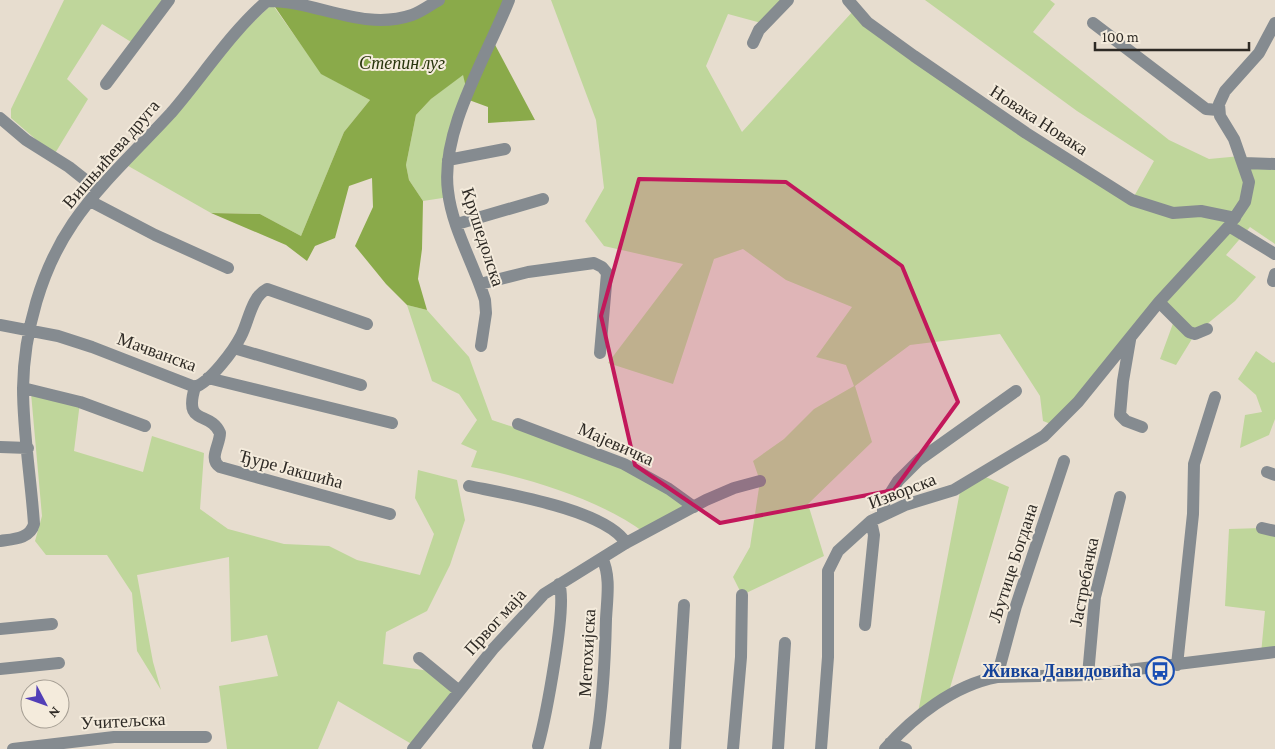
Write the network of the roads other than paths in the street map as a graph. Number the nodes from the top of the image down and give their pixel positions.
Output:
1 (169, 0) edge
2 (267, 0) edge
3 (439, 0) edge
4 (509, 0) edge
5 (788, 0) edge
6 (848, 0) edge
7 (1093, 22) dead end
8 (1275, 23) edge
9 (753, 43) dead end
10 (106, 84) dead end
11 (1218, 110) junction
12 (0, 118) edge
13 (505, 148) dead end
14 (448, 160) junction
15 (1244, 163) junction
16 (1275, 164) edge
17 (94, 196) junction
18 (543, 199) dead end
19 (1232, 222) junction
20 (457, 224) junction
21 (1275, 254) edge
22 (228, 268) dead end
23 (480, 284) junction
24 (1160, 302) junction
25 (367, 324) dead end
26 (0, 325) edge
27 (1207, 329) dead end
28 (28, 330) junction
29 (1130, 338) junction
30 (481, 346) dead end
31 (234, 348) junction
32 (600, 353) dead end
33 (208, 378) junction
34 (361, 384) dead end
35 (195, 387) junction
36 (23, 388) junction
37 (1016, 390) dead end
38 (1214, 397) dead end
39 (392, 423) dead end
40 (518, 424) dead end
41 (145, 426) dead end
42 (1142, 427) dead end
43 (0, 447) edge
44 (28, 448) junction
45 (1064, 461) dead end
46 (760, 481) dead end
47 (469, 486) dead end
48 (1120, 496) dead end
49 (694, 507) junction
50 (390, 514) dead end
51 (884, 514) junction
52 (871, 521) junction
53 (1262, 528) dead end
54 (1275, 531) edge
55 (0, 541) edge
56 (626, 543) junction
57 (602, 558) junction
58 (559, 584) junction
59 (742, 595) dead end
60 (684, 605) dead end
61 (52, 624) dead end
62 (865, 625) dead end
63 (0, 629) edge
64 (785, 643) dead end
65 (1275, 652) edge
66 (419, 658) dead end
67 (59, 663) dead end
68 (1177, 665) junction
69 (0, 669) edge
70 (1088, 675) junction
71 (997, 677) junction
72 (459, 691) junction
73 (206, 737) dead end
74 (538, 746) dead end
75 (887, 746) edge
76 (13, 749) edge
77 (413, 749) edge
78 (595, 749) edge
79 (675, 749) edge
80 (733, 749) edge
81 (778, 749) edge
82 (821, 749) edge
83 (906, 749) edge

1 - 10 street
2 - 3 street
2 - 17 street, Вишњићева друга
4 - 14 street, Крушедолска
5 - 9 street
6 - 19 street, Новака Новака
7 - 11 street
8 - 11 street
11 - 15 street, Изворска
12 - 17 street
13 - 14 street
14 - 20 street, Крушедолска
15 - 16 street
15 - 19 street, Изворска
17 - 22 street
17 - 28 street, Вишњићева друга
18 - 20 street
19 - 21 street, Новака Новака
19 - 24 street, Изворска
20 - 23 street, Крушедолска
23 - 30 street, Крушедолска
23 - 32 street
24 - 27 street
24 - 29 street, Изворска
25 - 31 street, Мачванска
26 - 28 street, Мачванска
28 - 35 street, Мачванска
28 - 36 street, Вишњићева друга
29 - 42 street
29 - 51 street, Изворска
31 - 33 street, Мачванска
31 - 34 street
33 - 35 street, Мачванска
33 - 39 street
35 - 50 street, Ђуре Јакшића
36 - 41 street
36 - 44 street, Вишњићева друга
37 - 51 street
38 - 68 street
40 - 49 street, Мајевичка
43 - 44 street
44 - 55 street, Вишњићева друга
45 - 71 street, Љутице Богдана
46 - 49 street, Првог маја
47 - 56 street
48 - 70 street, Јастребачка
49 - 56 street, Првог маја
51 - 52 street, Изворска
52 - 62 street
52 - 82 street, Изворска
53 - 54 street
56 - 57 street, Првог маја
57 - 58 street, Првог маја
57 - 78 street, Метохијска
58 - 72 street, Првог маја
58 - 74 street
59 - 80 street
60 - 79 street
61 - 63 street
64 - 81 street
65 - 68 street
66 - 72 street
67 - 69 street
68 - 70 street
70 - 71 street
71 - 75 street
72 - 77 street, Првог маја
73 - 76 street, Учитељска
75 - 83 street

